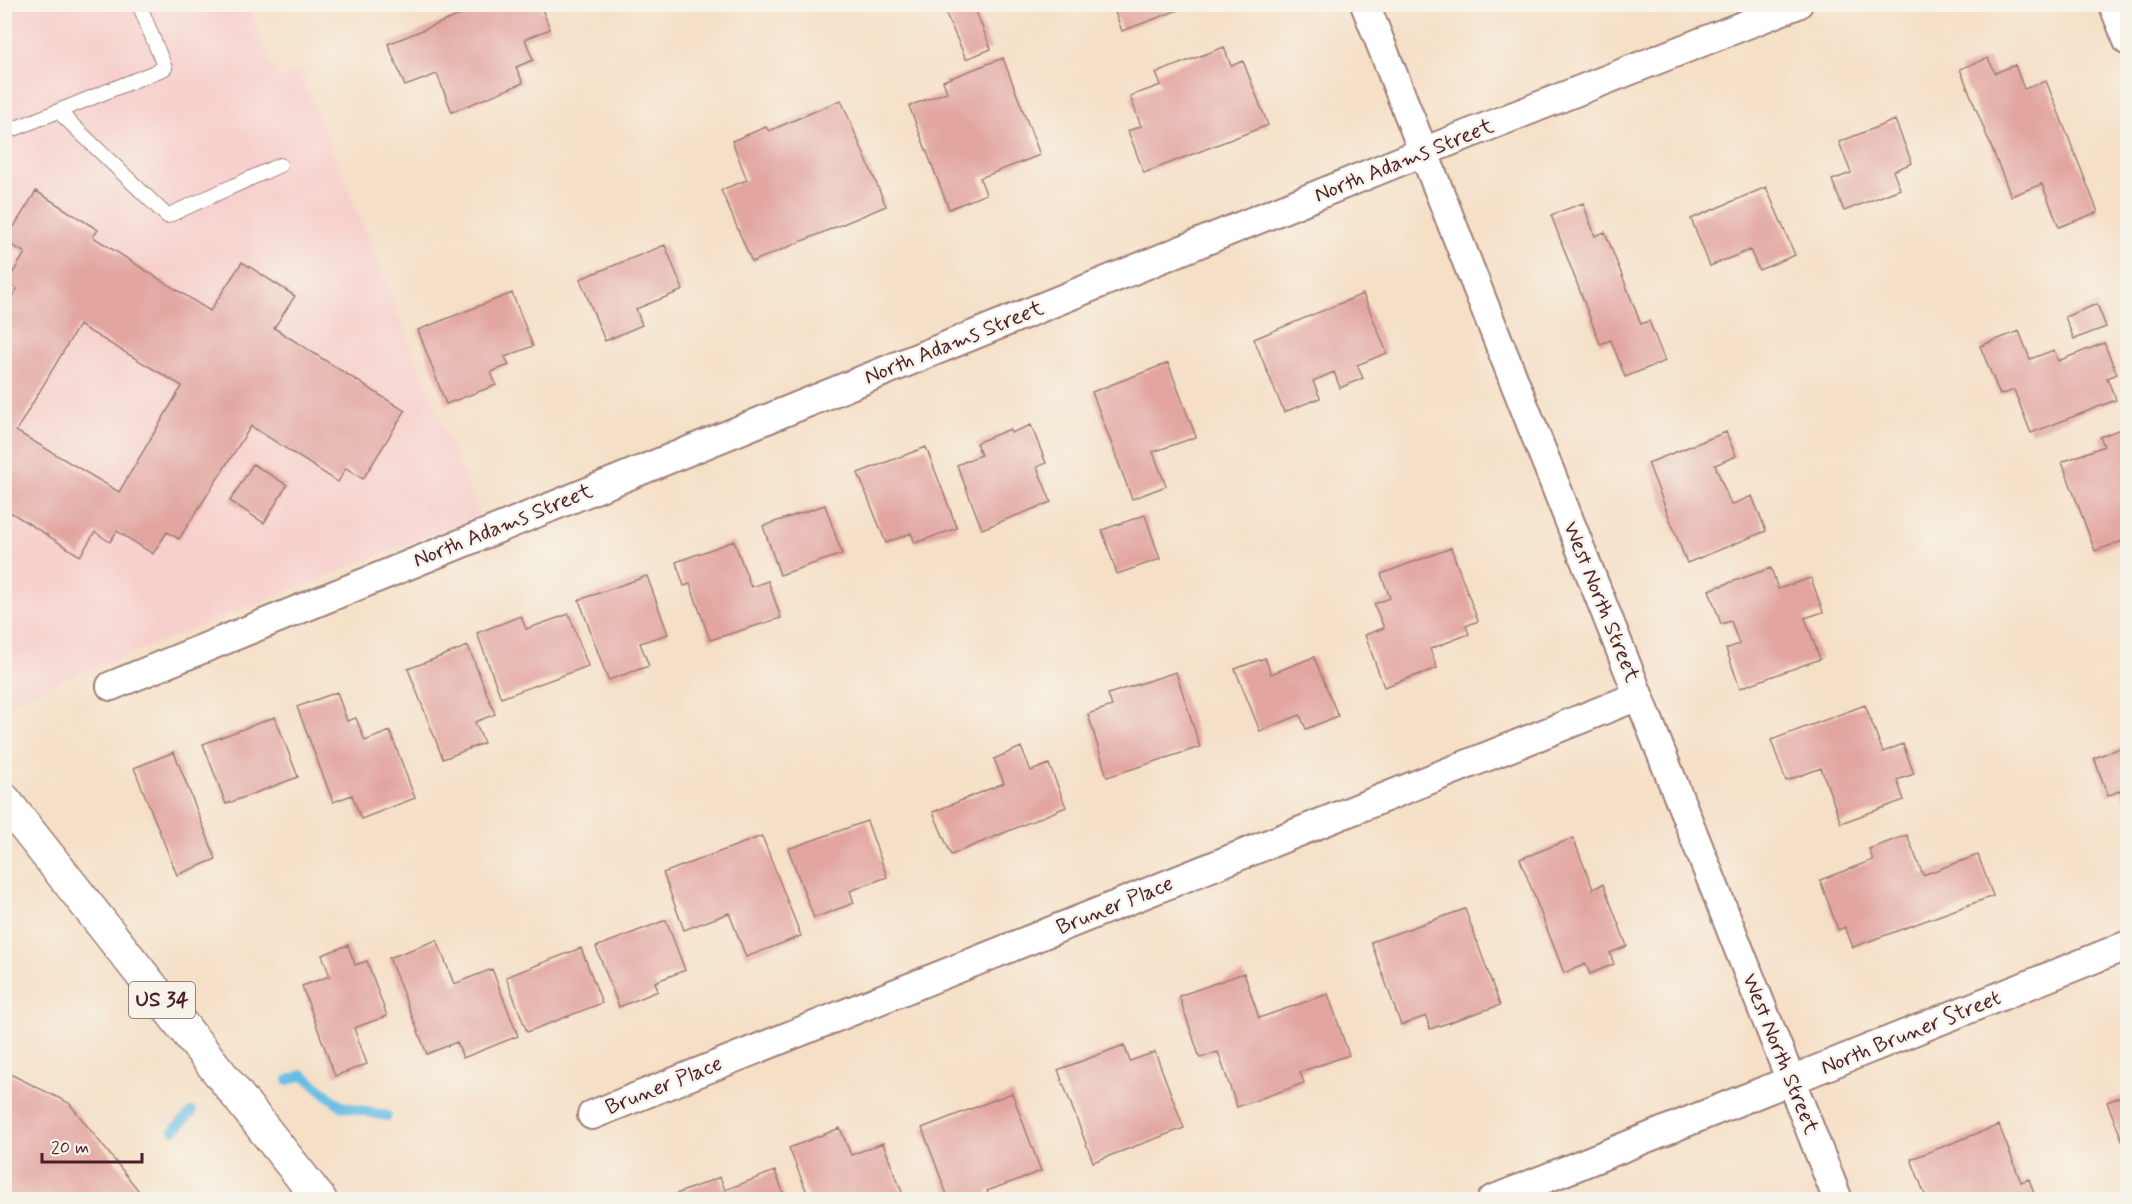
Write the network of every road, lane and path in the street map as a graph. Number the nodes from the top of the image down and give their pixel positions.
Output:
1 (139, 4) edge
2 (1365, 4) edge
3 (1798, 4) edge
4 (2113, 4) edge
5 (2127, 41) edge
6 (59, 112) junction
7 (4, 133) edge
8 (1423, 152) junction
9 (280, 165) dead end
10 (111, 686) dead end
11 (1638, 696) junction
12 (4, 800) edge
13 (2127, 945) edge
14 (1791, 1081) junction
15 (592, 1115) dead end
16 (320, 1200) edge
17 (1492, 1200) edge
18 (1838, 1200) edge

1 - 6 lane
2 - 8 street, West North Street
3 - 8 street, North Adams Street
4 - 5 street
6 - 7 lane
6 - 9 lane
8 - 10 street, North Adams Street
8 - 11 street, West North Street
11 - 14 street, West North Street
11 - 15 street, Bruner Place
12 - 16 main road, US 34
13 - 14 street, North Bruner Street
14 - 17 street, North Bruner Street
14 - 18 street, West North Street

